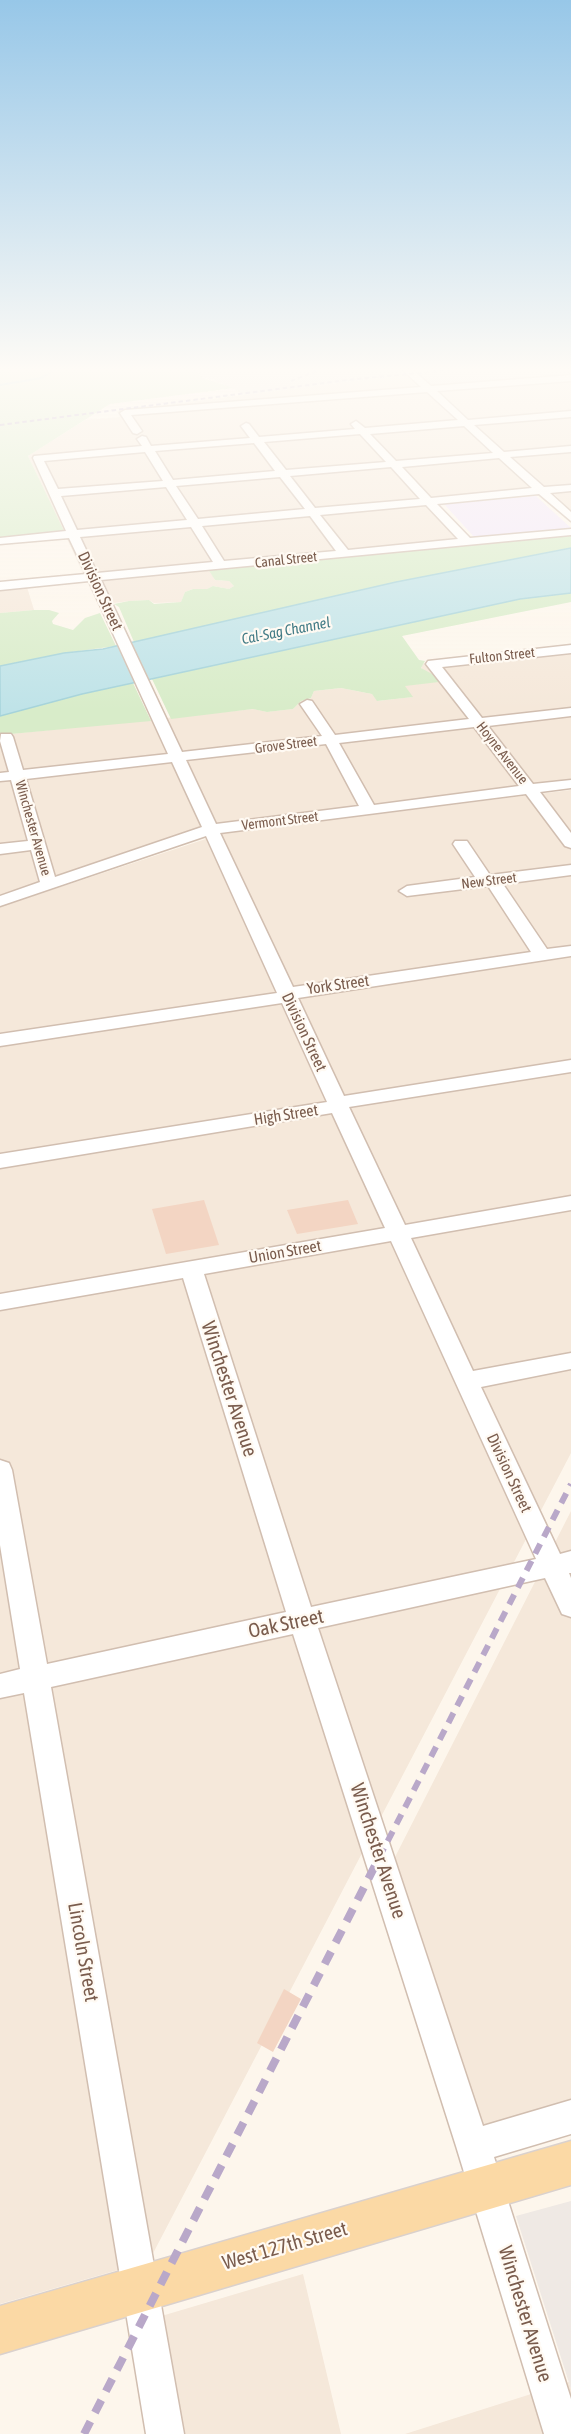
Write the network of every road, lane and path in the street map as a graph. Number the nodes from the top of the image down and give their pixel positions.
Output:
1 (49, 484) edge
2 (170, 484) junction
3 (175, 484) edge
4 (291, 484) edge
5 (413, 484) edge
6 (533, 484) edge
7 (571, 488) edge
8 (541, 491) junction
9 (54, 494) junction
10 (429, 501) junction
11 (313, 512) junction
12 (571, 518) edge
13 (194, 522) junction
14 (571, 532) edge
15 (73, 534) junction
16 (0, 542) edge
17 (467, 542) junction
18 (345, 554) junction
19 (221, 566) junction
20 (94, 578) junction
21 (0, 586) edge
22 (570, 650) edge
23 (433, 664) joint
24 (307, 704) dead end
25 (571, 712) edge
26 (478, 723) junction
27 (6, 737) dead end
28 (330, 740) junction
29 (177, 758) junction
30 (18, 775) junction
31 (0, 777) edge
32 (571, 784) edge
33 (530, 790) junction
34 (369, 810) junction
35 (209, 830) junction
36 (571, 843) edge
37 (38, 844) junction
38 (460, 844) dead end
39 (0, 849) edge
40 (571, 870) edge
41 (489, 881) junction
42 (49, 884) junction
43 (407, 891) dead end
44 (0, 902) edge
45 (571, 951) edge
46 (542, 955) junction
47 (286, 995) junction
48 (0, 1040) edge
49 (571, 1066) edge
50 (337, 1105) junction
51 (0, 1161) edge
52 (571, 1203) edge
53 (397, 1233) junction
54 (191, 1269) junction
55 (0, 1302) edge
56 (571, 1361) edge
57 (466, 1381) junction
58 (0, 1470) edge
59 (562, 1564) edge
60 (571, 1606) edge
61 (302, 1621) junction
62 (36, 1678) junction
63 (0, 1686) edge
64 (571, 2117) edge
65 (571, 2163) edge
66 (479, 2167) junction
67 (140, 2289) junction
68 (0, 2330) edge
69 (165, 2434) edge
70 (563, 2434) edge

1 - 9 street, Division Street
2 - 3 street
2 - 9 street
2 - 13 street
4 - 11 street
5 - 10 street
6 - 8 street
7 - 8 street
8 - 10 street
8 - 12 street
9 - 15 street, Division Street
10 - 11 street
10 - 17 street
11 - 13 street
11 - 18 street
13 - 15 street
13 - 19 street
14 - 17 street, Canal Street
15 - 16 street
15 - 20 street, Division Street
17 - 18 street, Canal Street
18 - 19 street, Canal Street
19 - 20 street, Canal Street
20 - 21 street, Canal Street
20 - 29 street, Division Street
22 - 23 street, Fulton Street
23 - 26 street, Hoyne Avenue
24 - 28 street
25 - 26 street, Grove Street
26 - 28 street, Grove Street
26 - 33 street, Hoyne Avenue
27 - 30 street, Winchester Avenue
28 - 29 street, Grove Street
28 - 34 street
29 - 30 street, Grove Street
29 - 35 street, Division Street
30 - 31 street, Grove Street
30 - 37 street, Winchester Avenue
32 - 33 street, Vermont Street
33 - 34 street, Vermont Street
33 - 36 street, Hoyne Avenue
34 - 35 street, Vermont Street
35 - 42 street, Vermont Street
35 - 47 street, Division Street
37 - 39 street
37 - 42 street, Winchester Avenue
38 - 41 street
40 - 41 street, New Street
41 - 43 street, New Street
41 - 46 street
42 - 44 street, Vermont Street
45 - 46 street, York Street
46 - 47 street, York Street
47 - 48 street, York Street
47 - 50 street, Division Street
49 - 50 street, High Street
50 - 51 street, High Street
50 - 53 street, Division Street
52 - 53 street, Union Street
53 - 54 street, Union Street
53 - 57 street, Division Street
54 - 55 street, Union Street
54 - 61 street, Winchester Avenue
56 - 57 street
57 - 59 street, Division Street
58 - 62 street, Lincoln Street
59 - 60 street, Division Street
59 - 61 street, Oak Street
61 - 62 street, Oak Street
61 - 66 street, Winchester Avenue
62 - 63 street, Oak Street
62 - 67 street, Lincoln Street
64 - 66 street
65 - 66 main road, West 127th Street
66 - 67 main road, West 127th Street
66 - 70 street, Winchester Avenue
67 - 68 main road, West 127th Street
67 - 69 street, Lincoln Street

